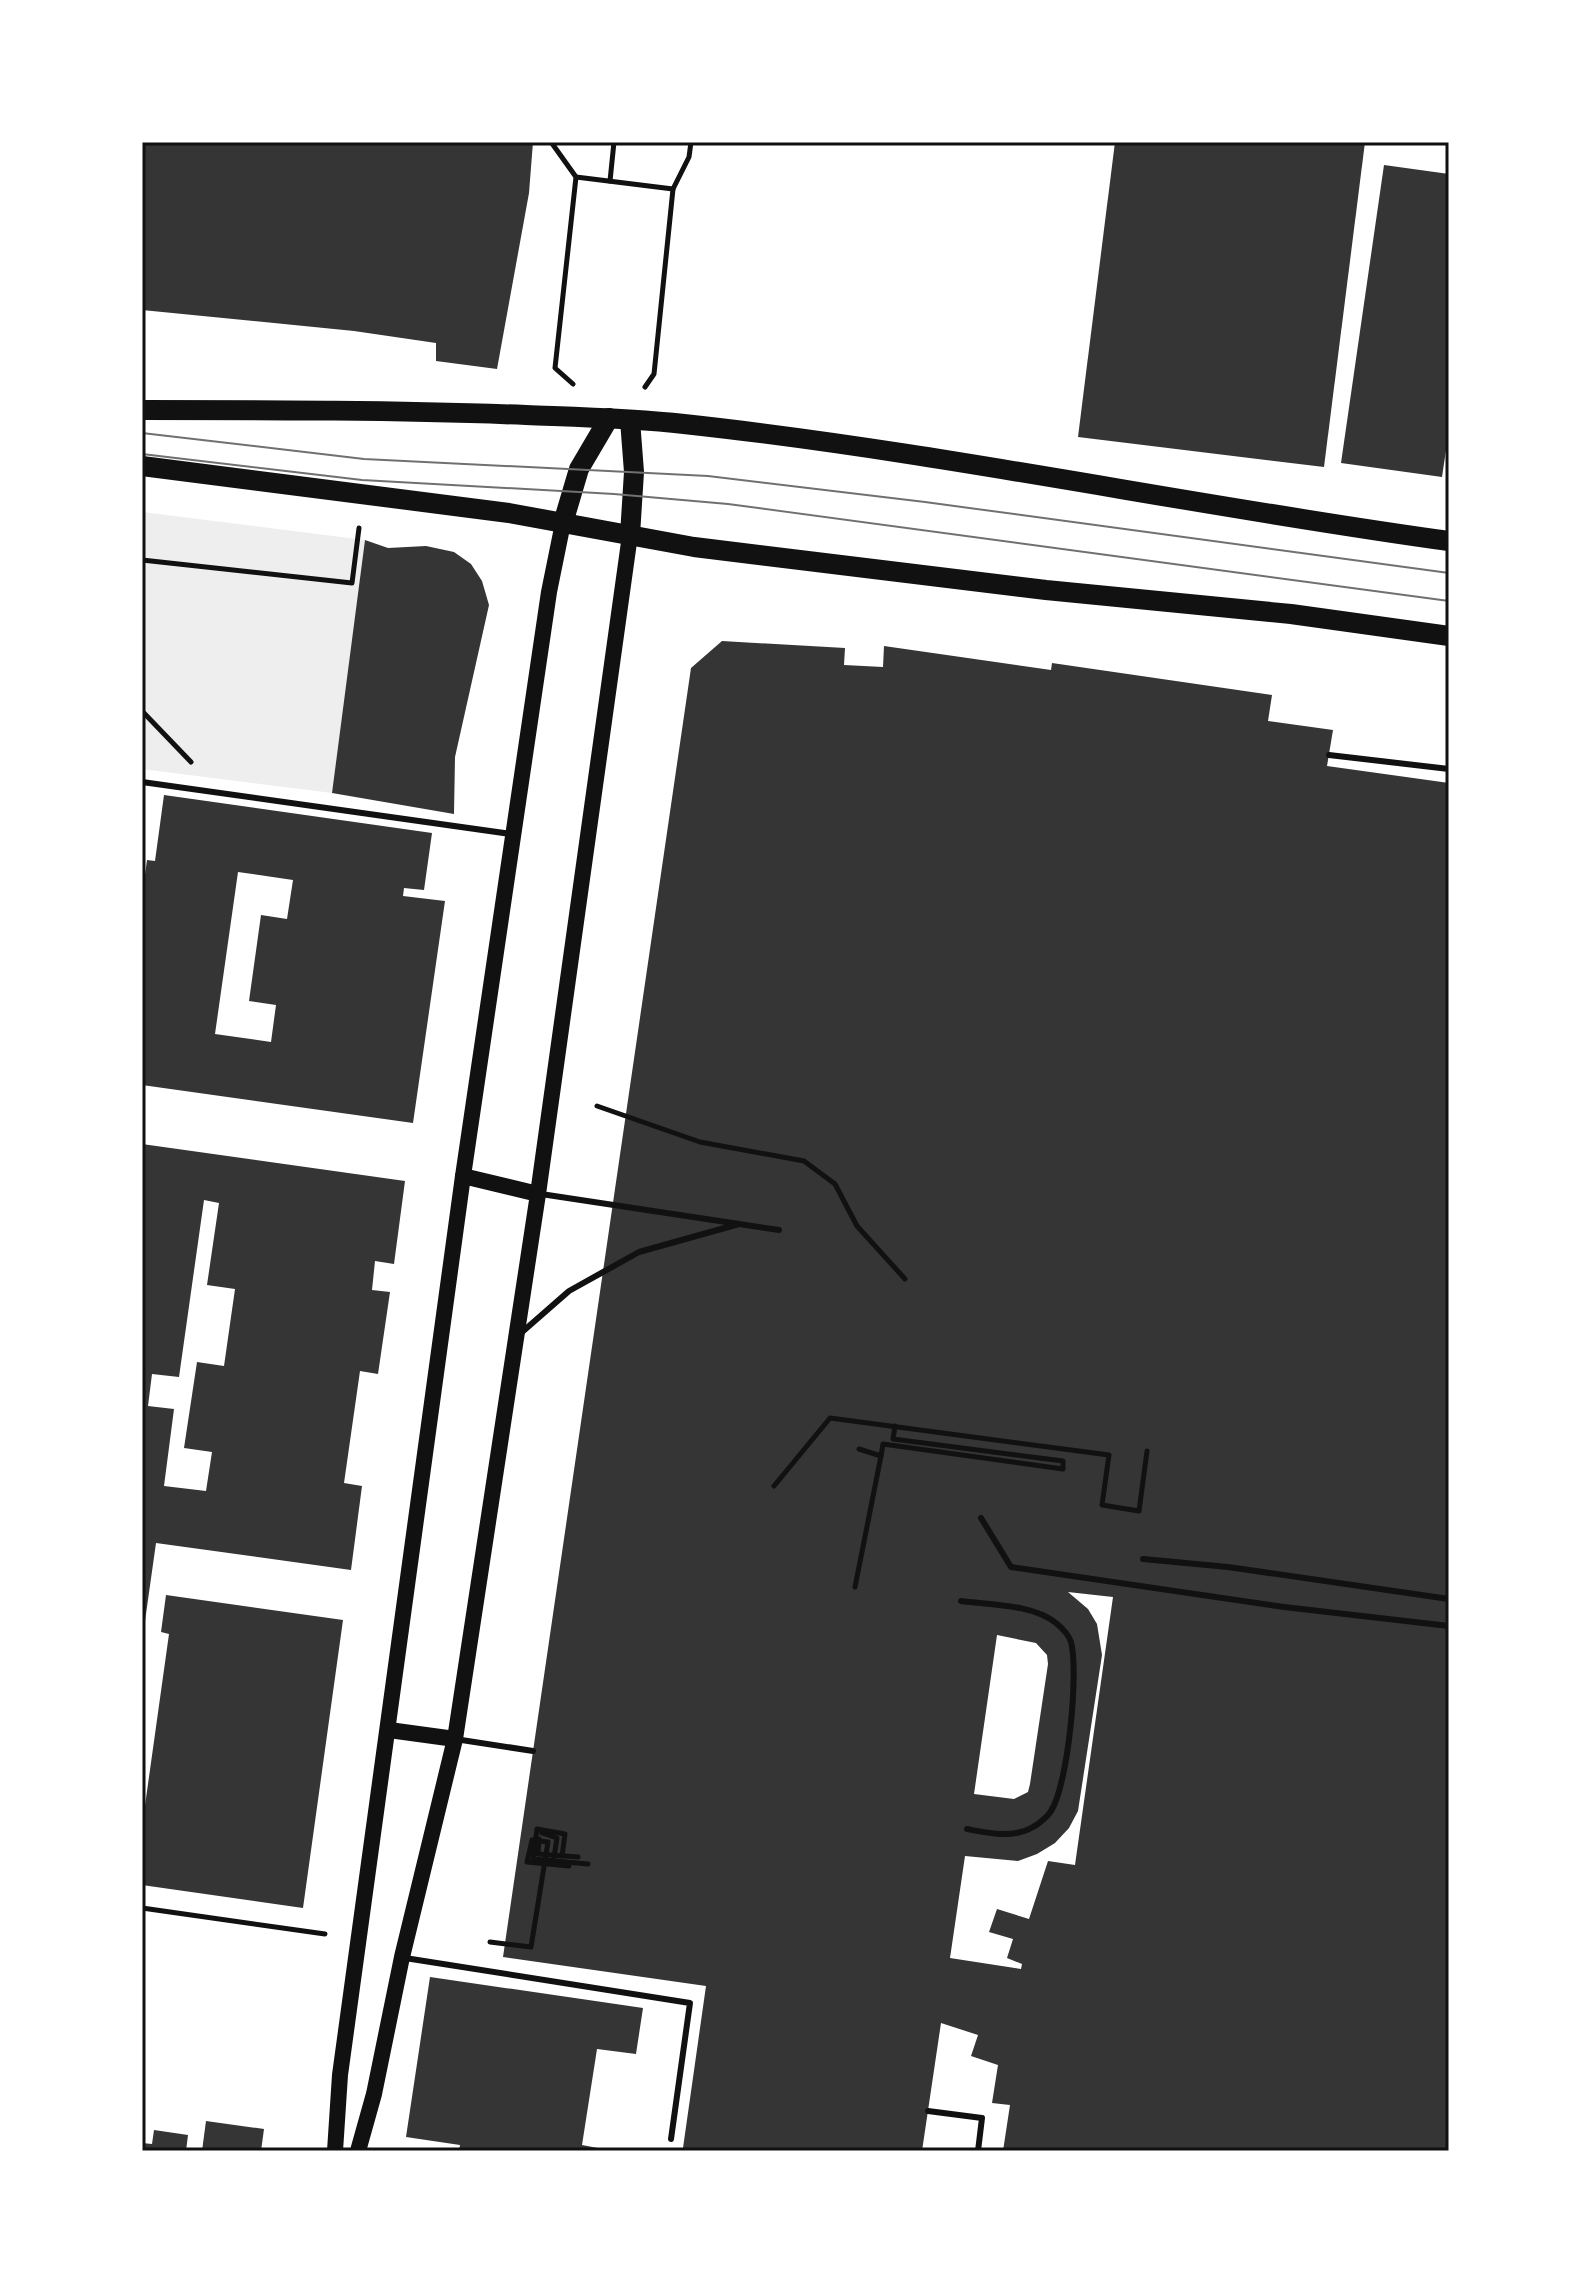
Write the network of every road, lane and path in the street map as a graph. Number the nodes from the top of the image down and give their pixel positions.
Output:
1 (551, 142) edge
2 (691, 142) edge
3 (613, 146) edge
4 (576, 177) junction
5 (610, 181) junction
6 (673, 189) junction
7 (142, 410) edge
8 (609, 418) junction
9 (630, 420) junction
10 (142, 466) edge
11 (563, 523) junction
12 (359, 528) dead end
13 (630, 535) junction
14 (1449, 541) edge
15 (142, 560) edge
16 (1449, 636) edge
17 (142, 711) edge
18 (1329, 755) dead end
19 (1449, 769) edge
20 (142, 782) edge
21 (221, 793) junction
22 (515, 835) junction
23 (597, 1106) dead end
24 (463, 1176) junction
25 (538, 1194) junction
26 (739, 1224) junction
27 (779, 1230) dead end
28 (905, 1279) dead end
29 (517, 1337) junction
30 (895, 1426) junction
31 (859, 1449) dead end
32 (1147, 1451) dead end
33 (881, 1456) junction
34 (774, 1486) dead end
35 (981, 1518) dead end
36 (1143, 1559) dead end
37 (855, 1587) dead end
38 (1449, 1599) edge
39 (961, 1601) dead end
40 (1449, 1626) edge
41 (389, 1730) junction
42 (455, 1739) junction
43 (533, 1751) dead end
44 (967, 1829) dead end
45 (562, 1856) junction
46 (578, 1857) dead end
47 (588, 1864) dead end
48 (553, 1865) junction
49 (569, 1866) dead end
50 (142, 1908) edge
51 (325, 1934) dead end
52 (505, 1944) dead end
53 (402, 1957) junction
54 (928, 2111) dead end
55 (671, 2139) dead end
56 (335, 2151) edge
57 (358, 2151) edge
58 (978, 2151) edge

1 - 4 path
2 - 6 path
3 - 5 path
4 - 5 path
4 - 8 path
5 - 6 path
6 - 8 path
7 - 8 main road
8 - 9 main road
8 - 11 main road
9 - 13 main road
9 - 14 main road
10 - 11 main road
11 - 13 main road
11 - 22 main road
12 - 15 path
13 - 16 main road
13 - 25 main road
17 - 21 path
18 - 19 lane
20 - 21 lane
21 - 22 lane
22 - 24 main road
23 - 28 path
24 - 25 main road
24 - 41 main road
25 - 26 lane
25 - 29 main road
26 - 27 lane
26 - 29 lane
29 - 42 main road
30 - 32 path
30 - 33 path
30 - 34 path
31 - 33 path
33 - 37 path
35 - 40 lane
36 - 38 lane
39 - 44 lane
41 - 42 main road
41 - 56 main road
42 - 43 lane
42 - 53 main road
45 - 46 path
45 - 47 path
45 - 48 path
48 - 49 path
48 - 52 path
50 - 51 path
53 - 55 lane
53 - 57 main road
54 - 58 lane

